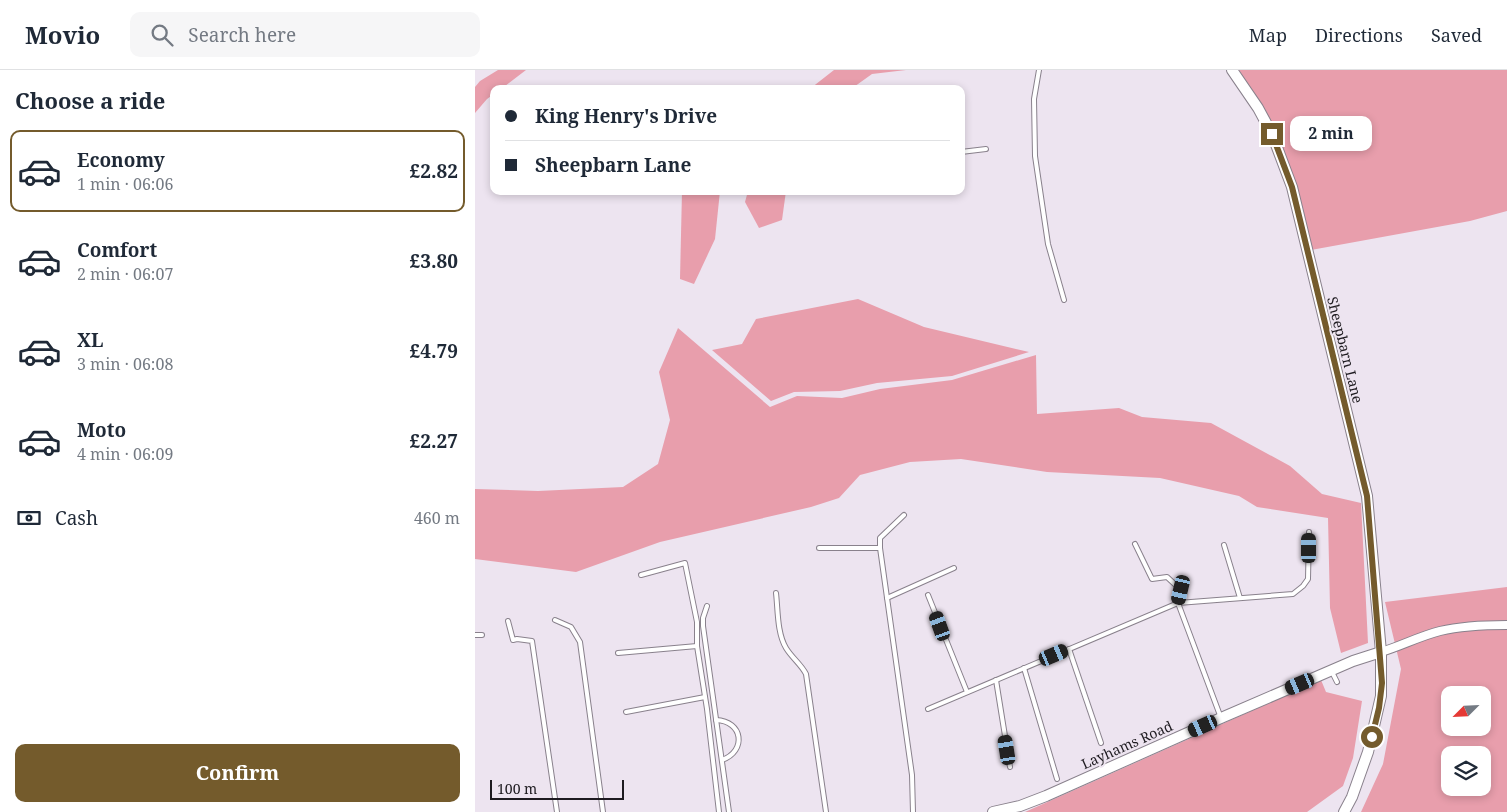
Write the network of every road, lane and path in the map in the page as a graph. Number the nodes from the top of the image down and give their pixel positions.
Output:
1 (1039, 70) edge
2 (1232, 70) edge
3 (986, 149) dead end
4 (965, 152) edge
5 (1065, 300) dead end
6 (904, 515) dead end
7 (1309, 532) dead end
8 (1135, 544) dead end
9 (1224, 545) dead end
10 (819, 548) dead end
11 (879, 548) junction
12 (954, 568) dead end
13 (641, 575) dead end
14 (775, 593) dead end
15 (928, 595) dead end
16 (887, 598) junction
17 (1240, 598) junction
18 (1178, 604) junction
19 (707, 606) dead end
20 (555, 620) dead end
21 (508, 621) dead end
22 (1507, 625) edge
23 (475, 635) edge
24 (482, 635) dead end
25 (697, 646) junction
26 (1069, 649) junction
27 (1381, 652) junction
28 (618, 653) dead end
29 (1024, 668) junction
30 (1332, 670) junction
31 (996, 680) junction
32 (1337, 682) dead end
33 (967, 692) junction
34 (705, 697) junction
35 (928, 709) dead end
36 (626, 712) dead end
37 (1221, 718) junction
38 (716, 720) junction
39 (1101, 742) dead end
40 (722, 760) junction
41 (1010, 767) dead end
42 (1057, 779) dead end
43 (557, 812) edge
44 (603, 812) edge
45 (719, 812) edge
46 (729, 812) edge
47 (826, 812) edge
48 (913, 812) edge
49 (993, 812) edge
50 (1344, 812) edge

1 - 5 lane
2 - 27 street, Sheepbarn Lane
3 - 4 lane
6 - 11 lane
7 - 17 lane
8 - 18 lane
9 - 17 lane
10 - 11 lane
11 - 16 lane
12 - 16 lane
13 - 25 lane
14 - 47 lane
15 - 33 lane
16 - 48 lane
17 - 18 lane
18 - 26 lane
18 - 37 lane
19 - 38 lane
20 - 44 lane
21 - 43 lane
22 - 27 street
23 - 24 lane
25 - 28 lane
25 - 34 lane
26 - 29 lane
26 - 39 lane
27 - 30 street, Layhams Road
27 - 50 street, Sheepbarn Lane
29 - 31 lane
29 - 42 lane
30 - 32 lane
30 - 37 street, Layhams Road
31 - 33 lane
31 - 41 lane
33 - 35 lane
34 - 36 lane
34 - 45 lane
37 - 49 street, Layhams Road
38 - 40 lane
38 - 40 lane
40 - 46 lane

